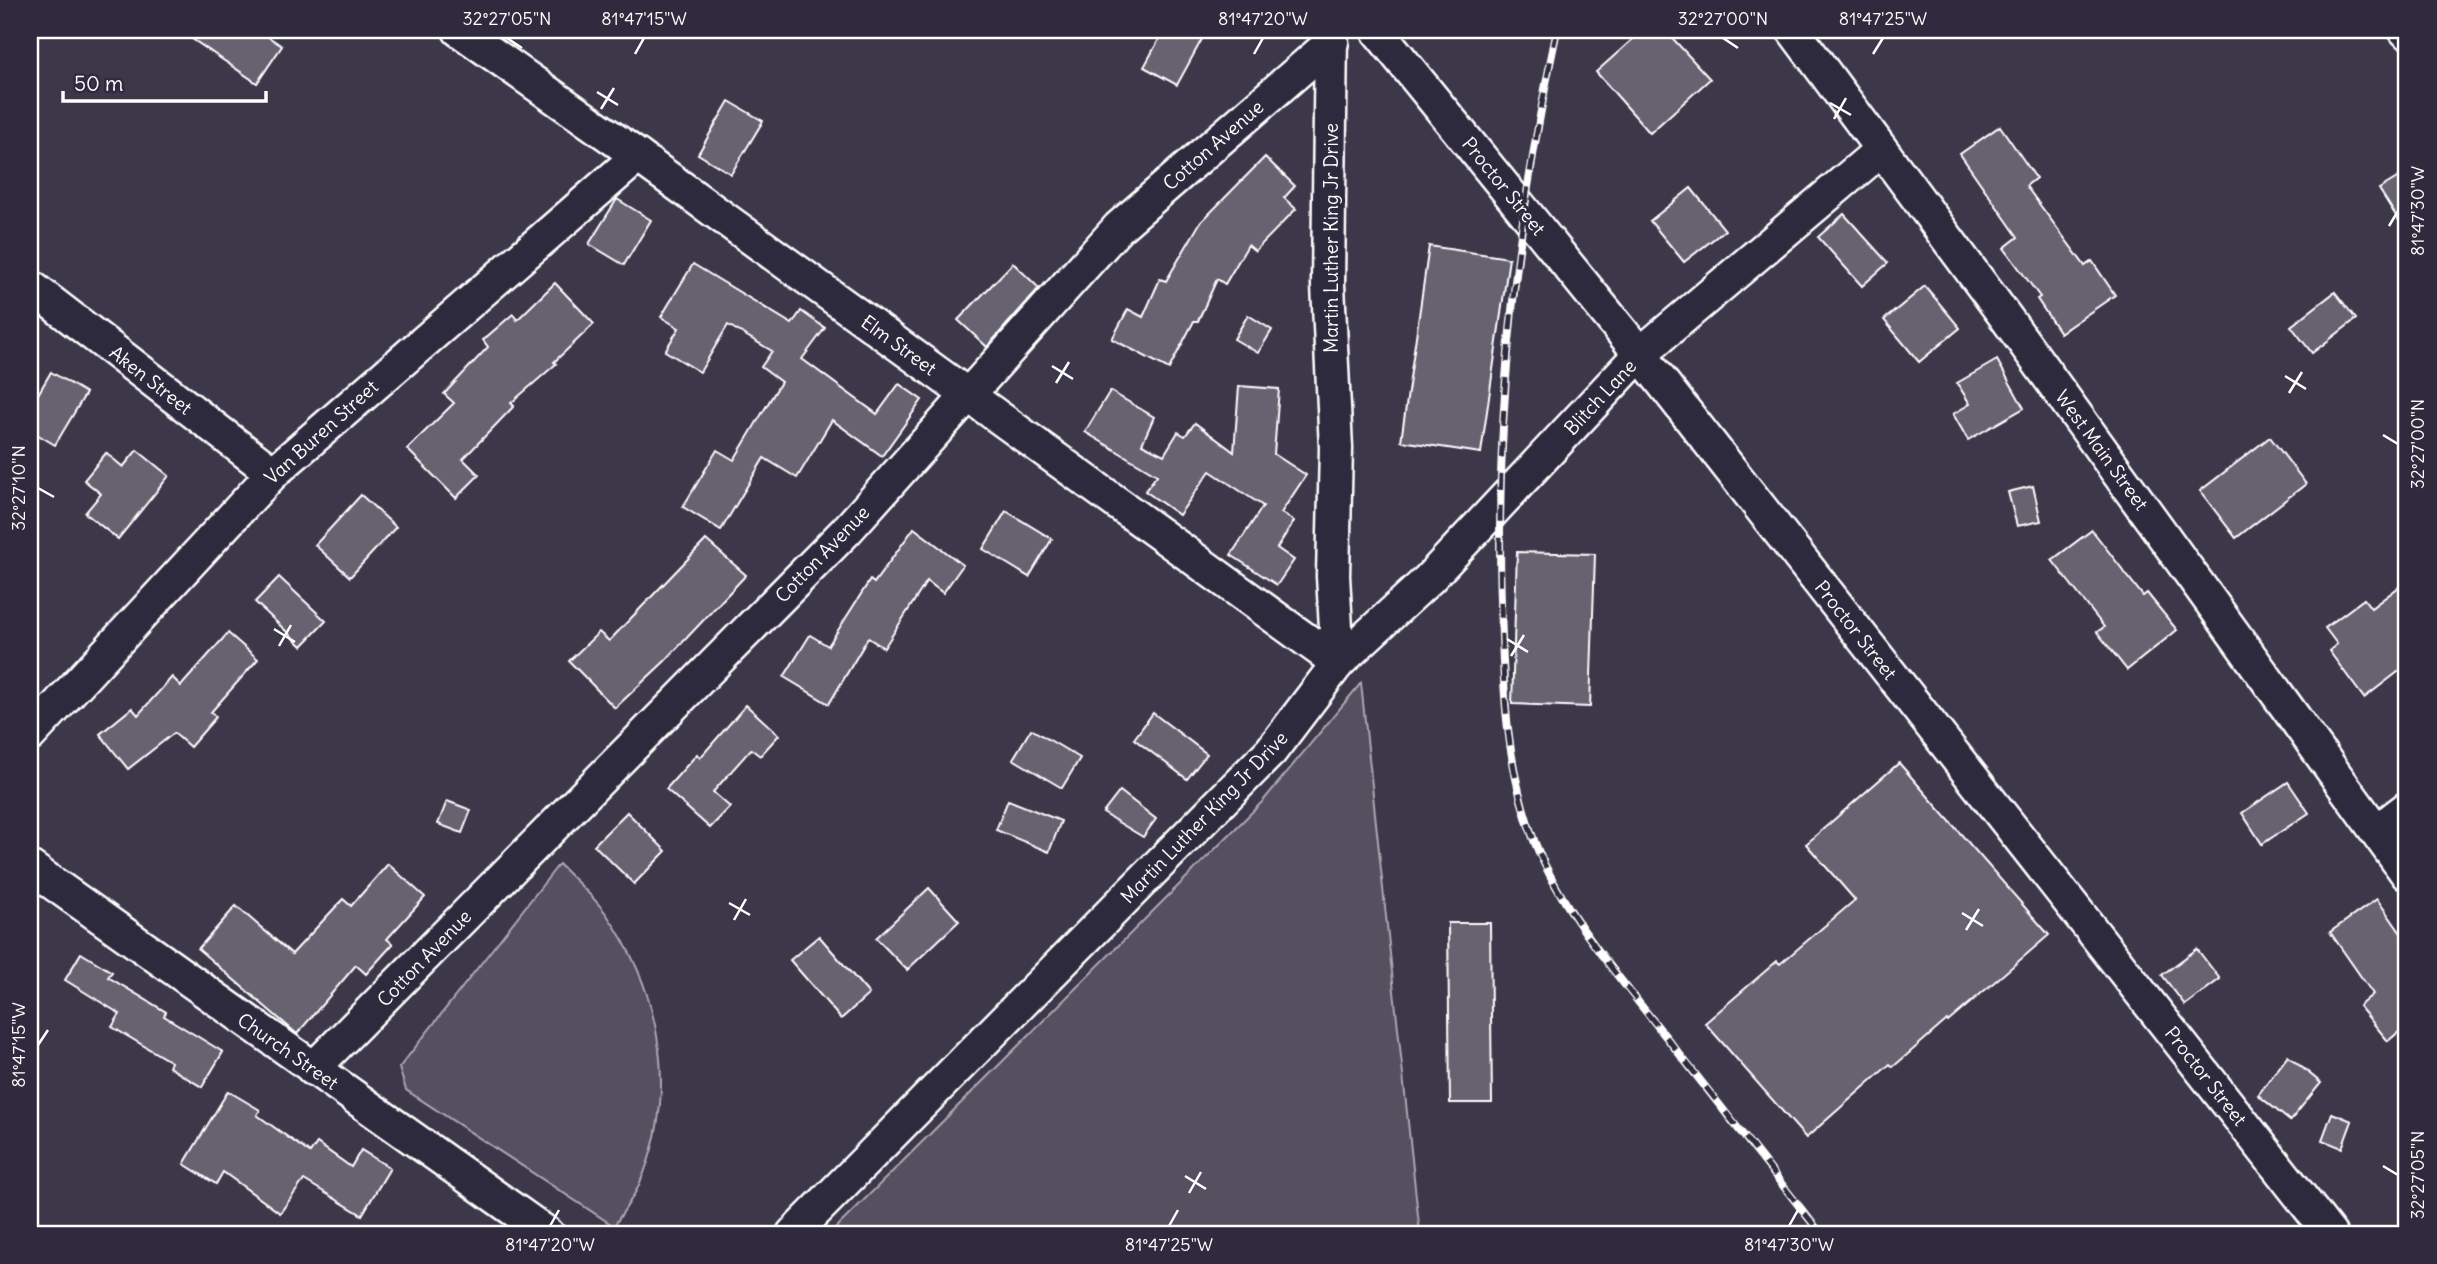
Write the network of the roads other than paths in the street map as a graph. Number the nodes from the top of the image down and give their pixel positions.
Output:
1 (459, 30) edge
2 (1377, 30) edge
3 (1793, 30) edge
4 (1331, 36) edge
5 (1881, 150) junction
6 (638, 156) junction
7 (30, 286) edge
8 (1640, 354) junction
9 (968, 396) junction
10 (274, 473) junction
11 (1338, 663) junction
12 (30, 735) edge
13 (2407, 808) edge
14 (2376, 831) junction
15 (30, 867) edge
16 (2407, 874) edge
17 (313, 1069) junction
18 (548, 1234) edge
19 (793, 1234) edge
20 (2330, 1234) edge

1 - 6 street, Elm Street
2 - 8 street, Proctor Street
3 - 5 street, West Main Street
4 - 9 street, Cotton Avenue
4 - 11 street, Martin Luther King Jr Drive
5 - 8 street, Blitch Lane
5 - 14 street, West Main Street
6 - 9 street, Elm Street
6 - 10 street, Van Buren Street
7 - 10 street, Aken Street
8 - 11 street, Blitch Lane
8 - 20 street, Proctor Street
9 - 11 street, Elm Street
9 - 17 street, Cotton Avenue
10 - 12 street, Van Buren Street
11 - 19 street, Martin Luther King Jr Drive
13 - 14 street
14 - 16 street, West Main Street
15 - 17 street, Church Street
17 - 18 street, Church Street

